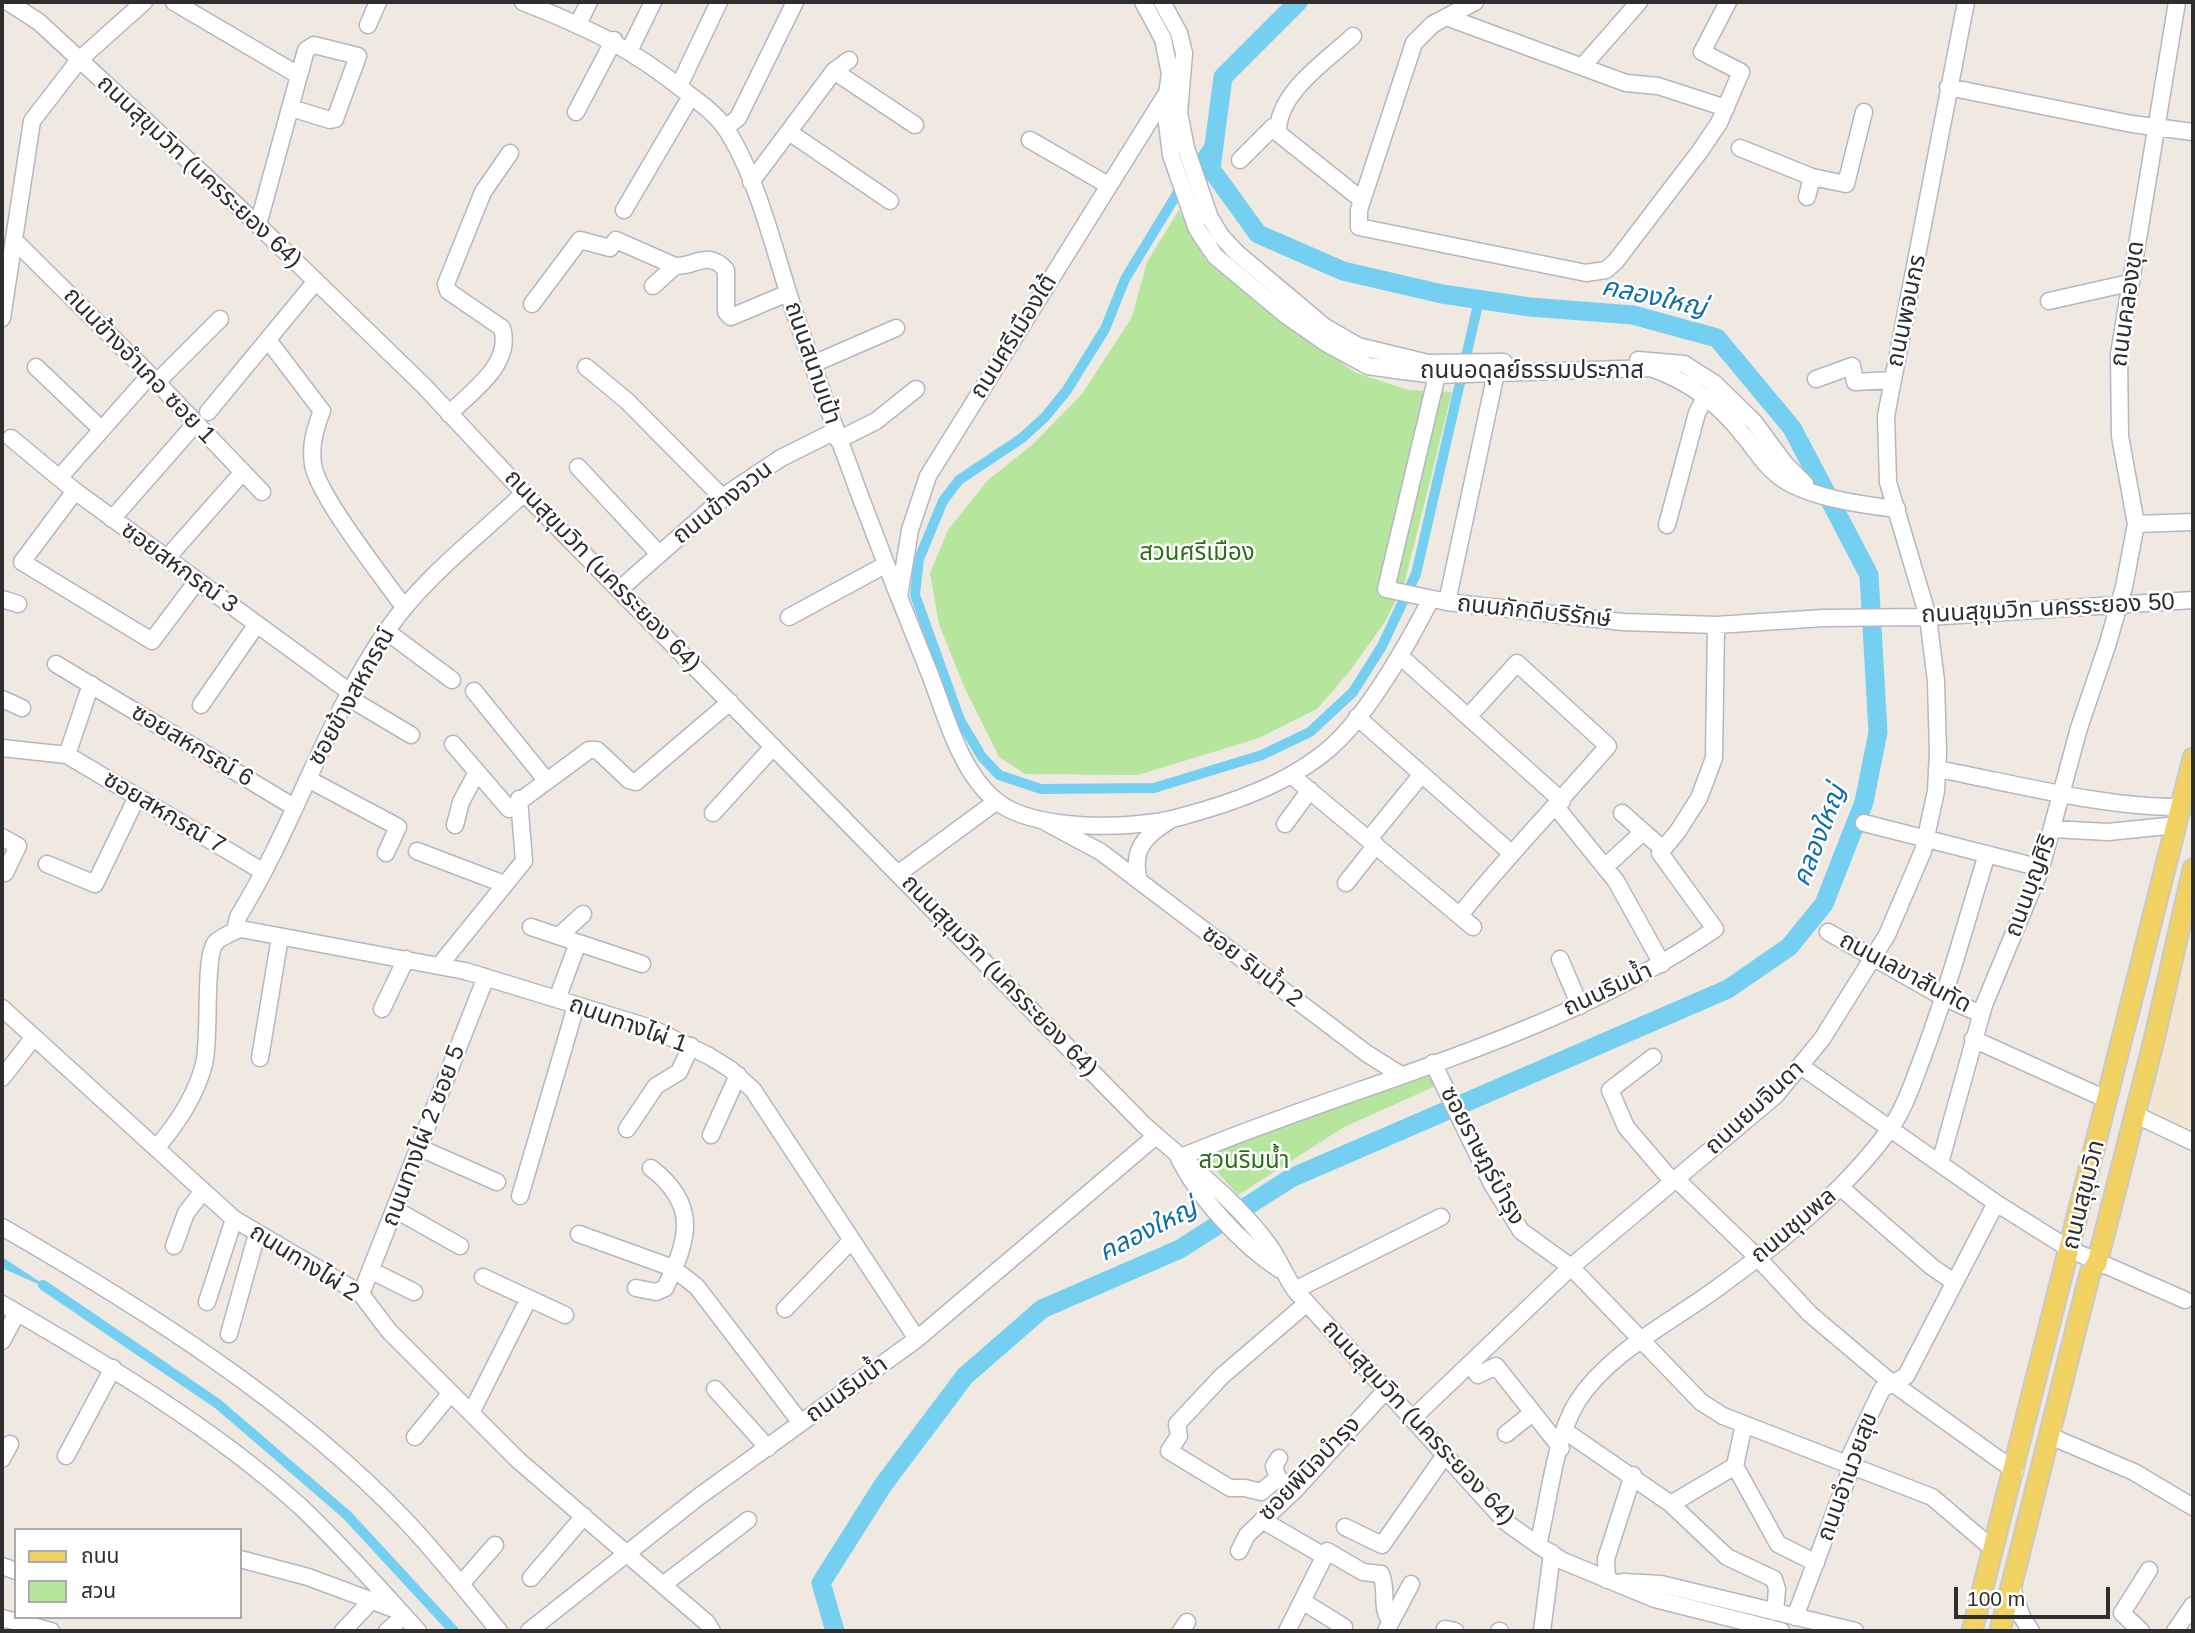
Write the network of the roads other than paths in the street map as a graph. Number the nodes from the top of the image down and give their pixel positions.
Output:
1 (8, 2) edge
2 (144, 2) edge
3 (174, 2) edge
4 (378, 2) edge
5 (523, 2) edge
6 (589, 2) edge
7 (653, 2) edge
8 (719, 2) edge
9 (795, 2) edge
10 (1143, 2) edge
11 (1162, 2) edge
12 (1475, 2) edge
13 (1639, 2) edge
14 (1728, 2) edge
15 (1966, 2) edge
16 (2177, 2) edge
17 (1449, 18) junction
18 (578, 24) junction
19 (369, 25) dead end
20 (1353, 36) dead end
21 (614, 40) junction
22 (629, 51) junction
23 (79, 60) junction
24 (849, 60) dead end
25 (1582, 67) junction
26 (834, 71) junction
27 (298, 75) junction
28 (1948, 87) junction
29 (685, 91) junction
30 (1168, 91) junction
31 (1726, 107) junction
32 (291, 108) junction
33 (576, 112) dead end
34 (1864, 112) dead end
35 (915, 125) dead end
36 (2156, 127) junction
37 (725, 128) junction
38 (1278, 128) junction
39 (1175, 131) junction
40 (789, 132) junction
41 (2193, 132) edge
42 (1030, 140) dead end
43 (1740, 148) dead end
44 (510, 153) dead end
45 (1240, 160) dead end
46 (1812, 177) junction
47 (751, 182) junction
48 (1108, 185) junction
49 (1807, 197) dead end
50 (1362, 200) junction
51 (890, 201) dead end
52 (624, 210) dead end
53 (258, 225) junction
54 (15, 241) junction
55 (675, 266) junction
56 (316, 281) junction
57 (2129, 283) junction
58 (653, 286) dead end
59 (1269, 291) junction
60 (788, 293) junction
61 (2049, 301) dead end
62 (532, 304) dead end
63 (3, 309) edge
64 (220, 319) dead end
65 (896, 328) dead end
66 (268, 340) junction
67 (813, 364) junction
68 (36, 367) dead end
69 (586, 367) dead end
70 (1478, 368) junction
71 (1441, 371) junction
72 (1496, 373) junction
73 (154, 379) junction
74 (1816, 379) dead end
75 (1892, 380) junction
76 (916, 389) dead end
77 (1706, 396) junction
78 (449, 414) junction
79 (202, 418) junction
80 (100, 428) junction
81 (837, 435) junction
82 (1755, 436) junction
83 (11, 438) dead end
84 (578, 467) dead end
85 (242, 473) junction
86 (60, 478) junction
87 (75, 491) junction
88 (262, 492) dead end
89 (524, 493) junction
90 (723, 498) junction
91 (1897, 509) junction
92 (112, 519) junction
93 (2193, 522) edge
94 (2136, 524) junction
95 (1667, 525) dead end
96 (659, 554) junction
97 (167, 558) junction
98 (885, 565) junction
99 (197, 581) junction
100 (620, 589) junction
101 (2, 599) edge
102 (1434, 599) junction
103 (899, 600) junction
104 (2193, 600) edge
105 (18, 604) dead end
106 (404, 607) junction
107 (2119, 607) junction
108 (789, 617) dead end
109 (1903, 617) joint
110 (1928, 617) junction
111 (257, 624) junction
112 (1716, 625) junction
113 (386, 631) junction
114 (1400, 656) junction
115 (56, 664) dead end
116 (452, 680) dead end
117 (91, 684) junction
118 (474, 691) dead end
119 (350, 695) junction
120 (2, 699) edge
121 (730, 702) junction
122 (201, 705) dead end
123 (22, 708) dead end
124 (1357, 717) junction
125 (1468, 717) junction
126 (411, 735) dead end
127 (453, 744) dead end
128 (773, 747) junction
129 (2, 748) edge
130 (67, 755) junction
131 (2193, 762) edge
132 (1937, 769) junction
133 (477, 772) junction
134 (1422, 774) junction
135 (1291, 775) junction
136 (308, 779) junction
137 (545, 780) junction
138 (1310, 790) junction
139 (2062, 792) junction
140 (137, 797) junction
141 (519, 799) junction
142 (1559, 804) junction
143 (1003, 805) junction
144 (294, 807) junction
145 (713, 813) dead end
146 (1622, 813) dead end
147 (2179, 816) junction
148 (1038, 818) junction
149 (1172, 819) junction
150 (1864, 822) dead end
151 (1285, 824) dead end
152 (455, 825) dead end
153 (1111, 825) junction
154 (2052, 829) junction
155 (1643, 832) junction
156 (2, 837) edge
157 (1927, 838) junction
158 (1372, 842) junction
159 (1139, 849) junction
160 (1663, 849) junction
161 (417, 850) dead end
162 (1101, 852) junction
163 (1510, 852) junction
164 (386, 853) dead end
165 (1987, 854) junction
166 (47, 864) dead end
167 (1119, 866) junction
168 (1605, 867) junction
169 (2041, 868) junction
170 (2193, 869) edge
171 (262, 871) junction
172 (5, 873) dead end
173 (899, 873) junction
174 (1139, 881) junction
175 (1346, 883) dead end
176 (504, 884) junction
177 (583, 914) dead end
178 (1460, 915) junction
179 (1474, 927) dead end
180 (531, 928) dead end
181 (238, 930) junction
182 (1828, 932) dead end
183 (559, 936) junction
184 (280, 937) junction
185 (578, 943) junction
186 (406, 959) junction
187 (1560, 959) dead end
188 (1874, 959) junction
189 (642, 964) dead end
190 (1662, 964) junction
191 (439, 966) junction
192 (486, 977) junction
193 (1943, 997) junction
194 (557, 999) junction
195 (576, 1006) junction
196 (1580, 1006) junction
197 (382, 1009) dead end
198 (1982, 1014) junction
199 (5, 1018) edge
200 (2124, 1033) junction
201 (34, 1037) junction
202 (1973, 1039) junction
203 (2154, 1040) junction
204 (691, 1046) junction
205 (1366, 1054) junction
206 (1653, 1056) dead end
207 (260, 1058) dead end
208 (1802, 1067) junction
209 (1436, 1070) junction
210 (1401, 1075) junction
211 (738, 1076) junction
212 (2, 1078) edge
213 (1368, 1086) junction
214 (2108, 1100) junction
215 (2134, 1114) junction
216 (627, 1129) dead end
217 (1890, 1130) junction
218 (711, 1135) dead end
219 (1156, 1136) junction
220 (2193, 1142) edge
221 (157, 1147) junction
222 (420, 1148) junction
223 (1179, 1158) junction
224 (1940, 1163) junction
225 (651, 1168) dead end
226 (1675, 1180) junction
227 (497, 1182) dead end
228 (1840, 1187) junction
229 (203, 1191) junction
230 (520, 1196) dead end
231 (1996, 1203) junction
232 (396, 1210) junction
233 (1441, 1217) dead end
234 (234, 1219) junction
235 (2, 1227) edge
236 (257, 1234) junction
237 (579, 1234) dead end
238 (851, 1241) junction
239 (174, 1246) dead end
240 (460, 1246) dead end
241 (2071, 1250) junction
242 (1757, 1257) junction
243 (2097, 1263) junction
244 (1571, 1267) junction
245 (673, 1268) junction
246 (372, 1271) junction
247 (483, 1277) dead end
248 (1955, 1282) junction
249 (636, 1288) dead end
250 (414, 1292) dead end
251 (361, 1294) junction
252 (1301, 1297) junction
253 (528, 1300) junction
254 (2185, 1300) dead end
255 (207, 1302) dead end
256 (2, 1304) edge
257 (785, 1309) dead end
258 (18, 1313) junction
259 (565, 1315) dead end
260 (229, 1334) dead end
261 (917, 1339) junction
262 (2, 1341) edge
263 (1640, 1342) junction
264 (1470, 1364) junction
265 (113, 1368) junction
266 (1894, 1383) junction
267 (715, 1389) dead end
268 (1386, 1390) junction
269 (450, 1394) junction
270 (471, 1413) junction
271 (1531, 1414) junction
272 (1412, 1419) junction
273 (801, 1423) junction
274 (1744, 1424) junction
275 (2026, 1429) junction
276 (1565, 1431) junction
277 (1506, 1434) dead end
278 (2050, 1436) junction
279 (415, 1437) dead end
280 (10, 1444) dead end
281 (768, 1448) junction
282 (1560, 1448) junction
283 (1445, 1455) junction
284 (66, 1456) dead end
285 (1279, 1458) dead end
286 (2, 1459) edge
287 (1735, 1466) junction
288 (1852, 1466) junction
289 (2015, 1471) junction
290 (1633, 1475) junction
291 (1278, 1478) junction
292 (1295, 1490) junction
293 (1671, 1504) junction
294 (2193, 1507) edge
295 (584, 1516) junction
296 (748, 1520) dead end
297 (1262, 1520) junction
298 (1345, 1527) dead end
299 (495, 1545) dead end
300 (1545, 1549) junction
301 (1993, 1549) junction
302 (1239, 1551) dead end
303 (629, 1553) junction
304 (1324, 1556) junction
305 (242, 1560) edge
306 (1816, 1563) junction
307 (2149, 1570) dead end
308 (531, 1578) dead end
309 (1607, 1580) junction
310 (461, 1584) junction
311 (664, 1584) junction
312 (1411, 1584) dead end
313 (2011, 1586) junction
314 (373, 1599) junction
315 (1301, 1601) junction
316 (2193, 1605) edge
317 (1775, 1612) junction
318 (402, 1613) junction
319 (1795, 1617) junction
320 (2, 1618) edge
321 (1388, 1626) edge
322 (1344, 1627) dead end
323 (51, 1631) edge
324 (344, 1631) edge
325 (387, 1631) edge
326 (418, 1631) edge
327 (499, 1631) edge
328 (529, 1631) edge
329 (712, 1631) edge
330 (1287, 1631) edge
331 (1542, 1631) edge
332 (1781, 1631) edge
333 (1855, 1631) edge
334 (1972, 1631) edge
335 (2000, 1631) edge
336 (2031, 1631) edge
337 (2141, 1631) edge
338 (2175, 1631) edge

1 - 23 street, ถนนสุขุมวิท (นครระยอง 64)
2 - 23 street
3 - 27 street
4 - 19 street
5 - 18 street, ถนนสนามเป้า
6 - 18 street
7 - 22 street
8 - 29 street
9 - 37 street
10 - 30 street, ถนนอดุลย์ธรรมประภาส
11 - 39 street, ถนนอดุลย์ธรรมประภาส
12 - 17 street
13 - 25 street
14 - 31 street
15 - 28 street, ถนนพจนกร
16 - 36 street, ถนนคลองขุด
17 - 25 street
17 - 50 street
18 - 21 street, ถนนสนามเป้า
20 - 38 street
21 - 22 street, ถนนสนามเป้า
21 - 33 street
22 - 29 street, ถนนสนามเป้า
23 - 53 street, ถนนสุขุมวิท (นครระยอง 64)
23 - 54 street
24 - 26 street
25 - 31 street
26 - 35 street
26 - 40 street
27 - 32 street
27 - 32 street
28 - 36 street
28 - 75 street, ถนนพจนกร
29 - 37 street, ถนนสนามเป้า
29 - 52 street
30 - 39 street, ถนนอดุลย์ธรรมประภาส
30 - 48 street, ถนนศรีเมืองใต้
31 - 50 street
32 - 53 street
34 - 46 street
36 - 41 street
36 - 57 street, ถนนคลองขุด
37 - 47 street, ถนนสนามเป้า
38 - 45 street
38 - 50 street
39 - 59 street, ถนนอดุลย์ธรรมประภาส
39 - 59 street, ถนนอดุลย์ธรรมประภาส
40 - 47 street
40 - 51 street
42 - 48 street
43 - 46 street
44 - 78 street
46 - 49 street
47 - 60 street, ถนนสนามเป้า
48 - 103 street, ถนนศรีเมืองใต้
53 - 56 street, ถนนสุขุมวิท (นครระยอง 64)
54 - 63 street
54 - 73 street, ถนนข้างอำเภอ ซอย 1
55 - 58 street
55 - 60 street
55 - 62 street
56 - 66 street
56 - 78 street, ถนนสุขุมวิท (นครระยอง 64)
57 - 61 street
57 - 94 street, ถนนคลองขุด
59 - 71 street, ถนนอดุลย์ธรรมประภาส
60 - 67 street, ถนนสนามเป้า
64 - 73 street
65 - 67 street
66 - 79 street
66 - 106 street
67 - 81 street, ถนนสนามเป้า
68 - 80 street
69 - 90 street
70 - 71 street, ถนนอดุลย์ธรรมประภาส
70 - 72 street, ถนนอดุลย์ธรรมประภาส
70 - 82 street, ถนนอดุลย์ธรรมประภาส
71 - 102 street, ถนนภักดีบริรักษ์
72 - 77 street, ถนนอดุลย์ธรรมประภาส
72 - 102 street
73 - 79 street, ถนนข้างอำเภอ ซอย 1
73 - 80 street
74 - 75 street
75 - 91 street, ถนนพจนกร
76 - 81 street, ถนนข้างจวน
77 - 82 street, ถนนอดุลย์ธรรมประภาส
77 - 95 street
78 - 89 street, ถนนสุขุมวิท (นครระยอง 64)
79 - 85 street, ถนนข้างอำเภอ ซอย 1
79 - 92 street
80 - 86 street
81 - 90 street, ถนนข้างจวน
81 - 98 street, ถนนสนามเป้า
82 - 91 street, ถนนอดุลย์ธรรมประภาส
83 - 86 street, ซอยสหกรณ์ 3
84 - 96 street
85 - 88 street, ถนนข้างอำเภอ ซอย 1
85 - 97 street
86 - 87 street, ซอยสหกรณ์ 3
87 - 92 street, ซอยสหกรณ์ 3
87 - 99 street
89 - 100 street, ถนนสุขุมวิท (นครระยอง 64)
89 - 106 street, ซอยข้างสหกรณ์
90 - 96 street, ถนนข้างจวน
91 - 110 street, ถนนพจนกร
92 - 97 street, ซอยสหกรณ์ 3
93 - 94 street
94 - 107 street, ถนนคลองขุด
96 - 100 street, ถนนข้างจวน
97 - 99 street, ซอยสหกรณ์ 3
98 - 103 street, ถนนสนามเป้า
98 - 108 street
99 - 111 street, ซอยสหกรณ์ 3
100 - 121 street, ถนนสุขุมวิท (นครระยอง 64)
101 - 105 street
102 - 112 street, ถนนภักดีบริรักษ์
102 - 114 street
103 - 143 street, ถนนสนามเป้า
104 - 107 street, ถนนสุขุมวิท นครระยอง 50
106 - 113 street, ซอยข้างสหกรณ์
107 - 110 street, ถนนสุขุมวิท นครระยอง 50
107 - 139 street, ถนนบุญศิริ
109 - 110 street, ถนนสุขุมวิท นครระยอง 50
109 - 112 street, ถนนภักดีบริรักษ์
110 - 132 street, ถนนยมจินดา
111 - 119 street, ซอยสหกรณ์ 3
111 - 122 street
112 - 160 street
113 - 116 street
113 - 119 street, ซอยข้างสหกรณ์
114 - 124 street
114 - 125 street
115 - 117 street, ซอยสหกรณ์ 6
117 - 130 street
117 - 144 street, ซอยสหกรณ์ 6
118 - 137 street
119 - 126 street, ซอยสหกรณ์ 3
119 - 136 street, ซอยข้างสหกรณ์
120 - 123 street
121 - 128 street, ถนนสุขุมวิท (นครระยอง 64)
121 - 137 street
124 - 134 street
124 - 135 street
125 - 142 street
125 - 142 street
127 - 133 street
128 - 145 street
128 - 173 street, ถนนสุขุมวิท (นครระยอง 64)
129 - 130 street
130 - 140 street, ซอยสหกรณ์ 7
131 - 147 main road, ถนนสุขุมวิท
132 - 139 street
132 - 157 street, ถนนยมจินดา
133 - 141 street
133 - 152 street
134 - 158 street
134 - 163 street
135 - 138 street
135 - 149 street
136 - 144 street, ซอยข้างสหกรณ์
136 - 164 street
137 - 141 street
138 - 151 street
138 - 158 street
139 - 147 street
139 - 154 street, ถนนบุญศิริ
140 - 166 street
140 - 171 street, ซอยสหกรณ์ 7
141 - 176 street
142 - 163 street
142 - 168 street
143 - 148 street
143 - 173 street
144 - 171 street, ซอยข้างสหกรณ์
146 - 155 street
147 - 154 street
147 - 200 main road, ถนนสุขุมวิท
148 - 153 street
148 - 162 street, ซอย ริมน้ำ 2
149 - 153 street
149 - 159 street
150 - 157 street
153 - 159 street
153 - 162 street
154 - 169 street, ถนนบุญศิริ
155 - 160 street
155 - 168 street
156 - 172 street
157 - 165 street
157 - 188 street, ถนนยมจินดา
158 - 175 street
158 - 178 street
159 - 167 street
159 - 174 street
160 - 190 street, ถนนริมน้ำ
161 - 176 street
162 - 167 street, ซอย ริมน้ำ 2
163 - 178 street
165 - 169 street
165 - 193 street, ถนนชุมพล
167 - 174 street, ซอย ริมน้ำ 2
168 - 190 street
169 - 198 street, ถนนบุญศิริ
170 - 203 main road, ถนนสุขุมวิท
171 - 181 street, ซอยข้างสหกรณ์
173 - 219 street, ถนนสุขุมวิท (นครระยอง 64)
174 - 205 street, ซอย ริมน้ำ 2
176 - 191 street
177 - 183 street
178 - 179 street
180 - 183 street
181 - 184 street, ถนนทางไผ่ 1
181 - 221 street
182 - 188 street, ถนนเลขาสันทัด
183 - 185 street
184 - 186 street, ถนนทางไผ่ 1
184 - 207 street
185 - 189 street
185 - 194 street
186 - 191 street, ถนนทางไผ่ 1
186 - 197 street
187 - 196 street
188 - 193 street, ถนนเลขาสันทัด
188 - 208 street, ถนนยมจินดา
190 - 196 street, ถนนริมน้ำ
191 - 192 street, ถนนทางไผ่ 1
192 - 194 street, ถนนทางไผ่ 1
192 - 222 street, ถนนทางไผ่ 2 ซอย 5
193 - 198 street, ถนนเลขาสันทัด
193 - 217 street, ถนนชุมพล
194 - 195 street, ถนนทางไผ่ 1
195 - 204 street, ถนนทางไผ่ 1
195 - 230 street
196 - 209 street, ถนนริมน้ำ
198 - 202 street, ถนนบุญศิริ
199 - 201 street, ถนนทางไผ่ 2
200 - 203 main road
200 - 214 main road, ถนนสุขุมวิท
201 - 212 street
201 - 221 street, ถนนทางไผ่ 2
202 - 214 street
202 - 224 street, ถนนบุญศิริ
203 - 215 main road, ถนนสุขุมวิท
204 - 211 street, ถนนทางไผ่ 1
204 - 216 street
205 - 210 street, ซอย ริมน้ำ 2
205 - 213 street
206 - 226 street
208 - 217 street
208 - 226 street, ถนนยมจินดา
209 - 210 street, ถนนริมน้ำ
209 - 244 street, ซอยราษฎร์บำรุง
210 - 213 street, ถนนริมน้ำ
211 - 218 street
211 - 238 street, ถนนทางไผ่ 1
213 - 223 street, ถนนริมน้ำ
214 - 241 main road, ถนนสุขุมวิท
215 - 220 street
215 - 243 main road, ถนนสุขุมวิท
217 - 224 street
217 - 228 street, ถนนชุมพล
219 - 223 street, ถนนสุขุมวิท (นครระยอง 64)
219 - 261 street, ถนนริมน้ำ
221 - 229 street, ถนนทางไผ่ 2
222 - 227 street
222 - 232 street, ถนนทางไผ่ 2 ซอย 5
223 - 252 street, ถนนสุขุมวิท (นครระยอง 64)
224 - 231 street
225 - 245 street
226 - 242 street
226 - 244 street, ถนนยมจินดา
228 - 242 street, ถนนชุมพล
228 - 248 street
229 - 234 street, ถนนทางไผ่ 2
229 - 239 street
231 - 241 street
231 - 248 street, ถนนอำนวยสุข
232 - 240 street
232 - 246 street, ถนนทางไผ่ 2 ซอย 5
233 - 252 street
234 - 236 street, ถนนทางไผ่ 2
234 - 255 street
235 - 310 street
236 - 251 street, ถนนทางไผ่ 2
236 - 260 street
237 - 245 street
238 - 257 street
238 - 261 street, ถนนทางไผ่ 1
241 - 243 street
241 - 275 main road, ถนนสุขุมวิท
242 - 263 street, ถนนชุมพล
242 - 266 street
243 - 254 street
243 - 278 main road, ถนนสุขุมวิท
244 - 263 street, ซอยราษฎร์บำรุง
244 - 264 street, ถนนยมจินดา
245 - 249 street
245 - 273 street
246 - 250 street
246 - 251 street, ถนนทางไผ่ 2 ซอย 5
247 - 253 street
248 - 266 street, ถนนอำนวยสุข
251 - 269 street, ถนนทางไผ่ 2
252 - 268 street, ถนนสุขุมวิท (นครระยอง 64)
252 - 291 street
253 - 259 street
253 - 270 street
256 - 258 street
258 - 262 street
258 - 265 street
261 - 273 street, ถนนริมน้ำ
263 - 274 street, ซอยราษฎร์บำรุง
263 - 276 street, ถนนชุมพล
264 - 271 street
264 - 272 street, ถนนยมจินดา
265 - 284 street
265 - 318 street
266 - 288 street, ถนนอำนวยสุข
266 - 289 street
267 - 281 street
268 - 272 street, ถนนสุขุมวิท (นครระยอง 64)
268 - 292 street, ซอยพินิจบำรุง
269 - 270 street, ถนนทางไผ่ 2
269 - 279 street
270 - 295 street, ถนนทางไผ่ 2
271 - 277 street
271 - 282 street
272 - 283 street, ถนนสุขุมวิท (นครระยอง 64)
273 - 281 street, ถนนริมน้ำ
274 - 287 street
274 - 288 street, ซอยราษฎร์บำรุง
275 - 278 main road
275 - 289 main road, ถนนสุขุมวิท
276 - 282 street, ถนนชุมพล
276 - 290 street
278 - 294 street
278 - 313 main road, ถนนสุขุมวิท
280 - 286 street
281 - 303 street, ถนนริมน้ำ
282 - 300 street, ถนนชุมพล
283 - 298 street
283 - 300 street, ถนนสุขุมวิท (นครระยอง 64)
285 - 291 street
287 - 293 street
287 - 306 street
288 - 301 street, ซอยราษฎร์บำรุง
288 - 306 street, ถนนอำนวยสุข
289 - 301 main road, ถนนสุขุมวิท
290 - 293 street
290 - 309 street
291 - 292 street
292 - 297 street, ซอยพินิจบำรุง
293 - 317 street
295 - 303 street, ถนนทางไผ่ 2
295 - 308 street
296 - 311 street
297 - 302 street, ซอยพินิจบำรุง
297 - 304 street
299 - 310 street
300 - 309 street, ถนนสุขุมวิท (นครระยอง 64)
300 - 331 street, ถนนชุมพล
301 - 334 main road, ถนนสุขุมวิท
303 - 311 street, ถนนทางไผ่ 2
303 - 328 street, ถนนริมน้ำ
304 - 315 street
304 - 321 street
305 - 314 street
306 - 319 street, ถนนอำนวยสุข
307 - 337 street
309 - 317 street, ถนนสุขุมวิท (นครระยอง 64)
309 - 332 street, ถนนสุขุมวิท (นครระยอง 64)
310 - 327 street
311 - 329 street, ถนนทางไผ่ 2
312 - 321 street
313 - 335 main road, ถนนสุขุมวิท
313 - 336 street
314 - 318 street
314 - 324 street
315 - 322 street
315 - 330 street
316 - 338 street
317 - 319 street, ถนนสุขุมวิท (นครระยอง 64)
318 - 325 street
318 - 326 street
319 - 333 street, ถนนสุขุมวิท (นครระยอง 64)
320 - 323 street

